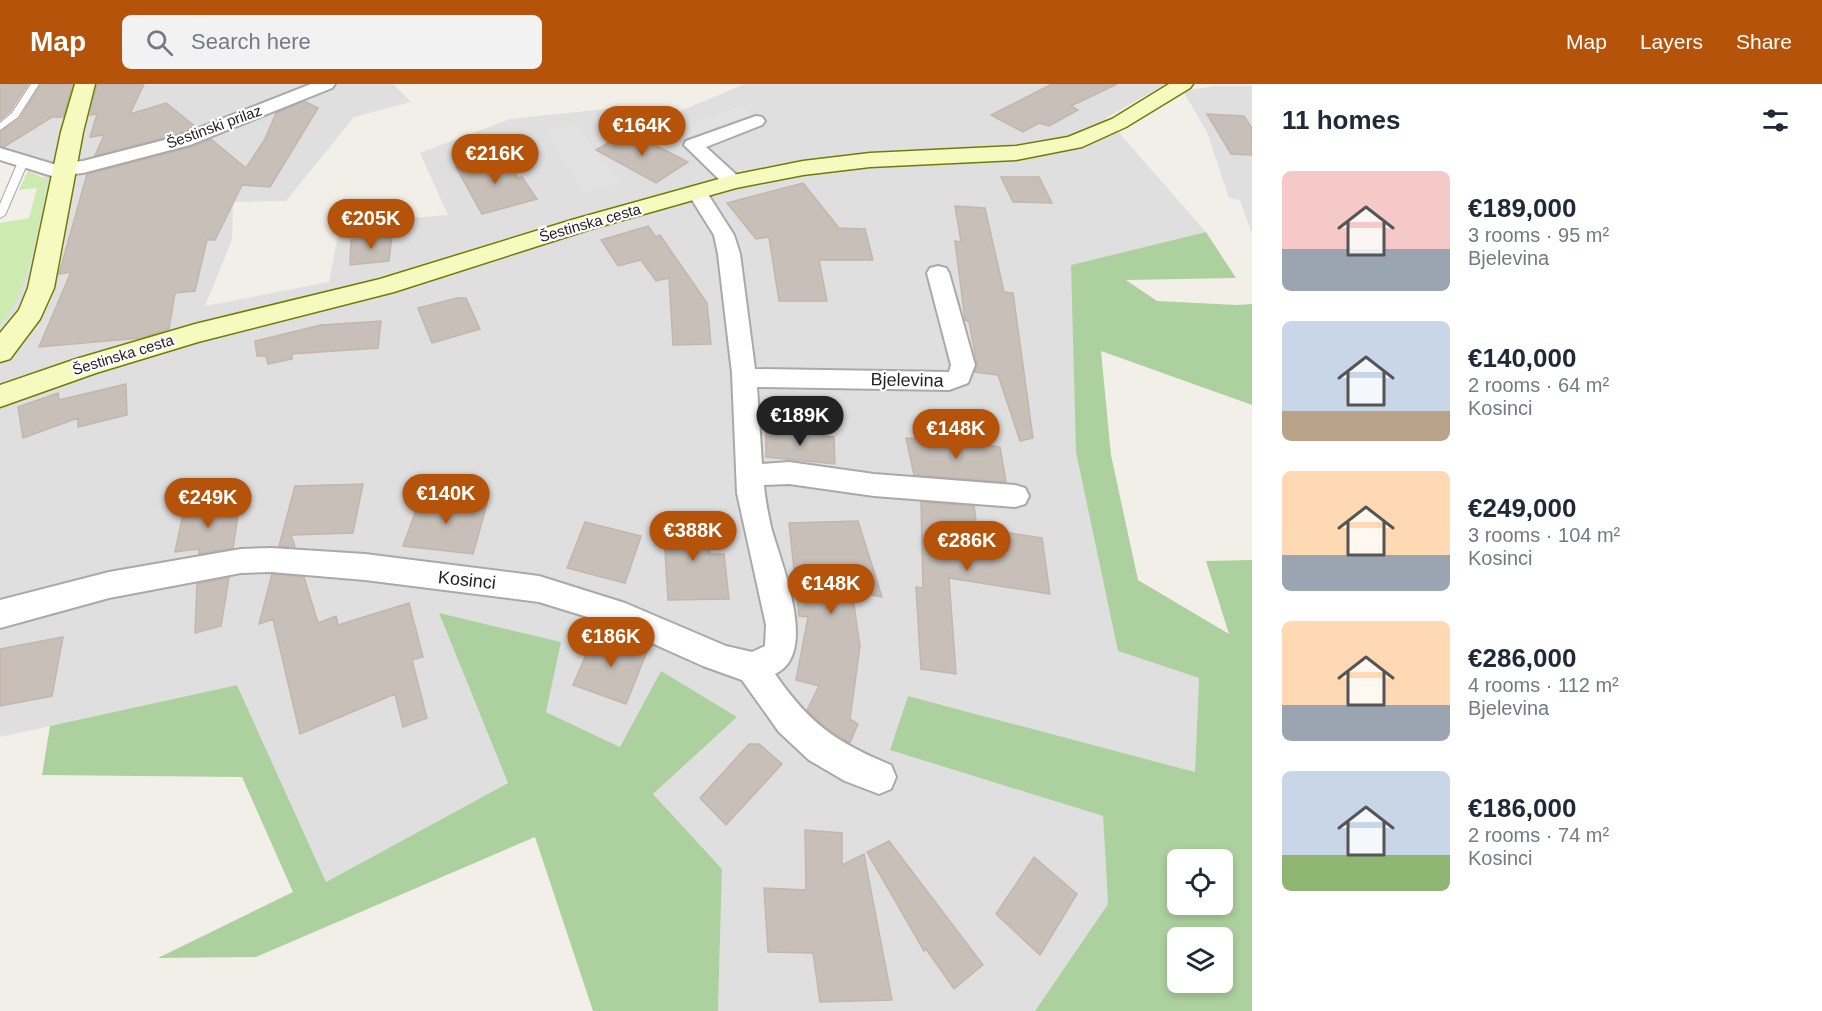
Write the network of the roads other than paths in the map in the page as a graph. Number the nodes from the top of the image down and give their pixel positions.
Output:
1 (35, 84) edge
2 (85, 84) edge
3 (326, 84) edge
4 (1183, 84) edge
5 (756, 121) dead end
6 (0, 126) edge
7 (0, 154) edge
8 (23, 162) junction
9 (64, 170) junction
10 (732, 183) junction
11 (697, 192) junction
12 (0, 215) edge
13 (938, 273) dead end
14 (0, 352) edge
15 (744, 378) junction
16 (0, 396) edge
17 (750, 475) junction
18 (1015, 496) dead end
19 (0, 614) edge
20 (752, 667) junction
21 (879, 777) dead end

1 - 6 lane
2 - 9 main road
3 - 9 street, Šestinski prilaz
4 - 10 main road, Šestinska cesta
5 - 10 street
7 - 8 street
8 - 9 street
8 - 12 lane
9 - 14 main road
10 - 11 main road, Šestinska cesta
11 - 15 street
11 - 16 main road, Šestinska cesta
13 - 15 street, Bjelevina
15 - 17 street
17 - 18 street
17 - 20 street
19 - 20 street, Kosinci
20 - 21 street

